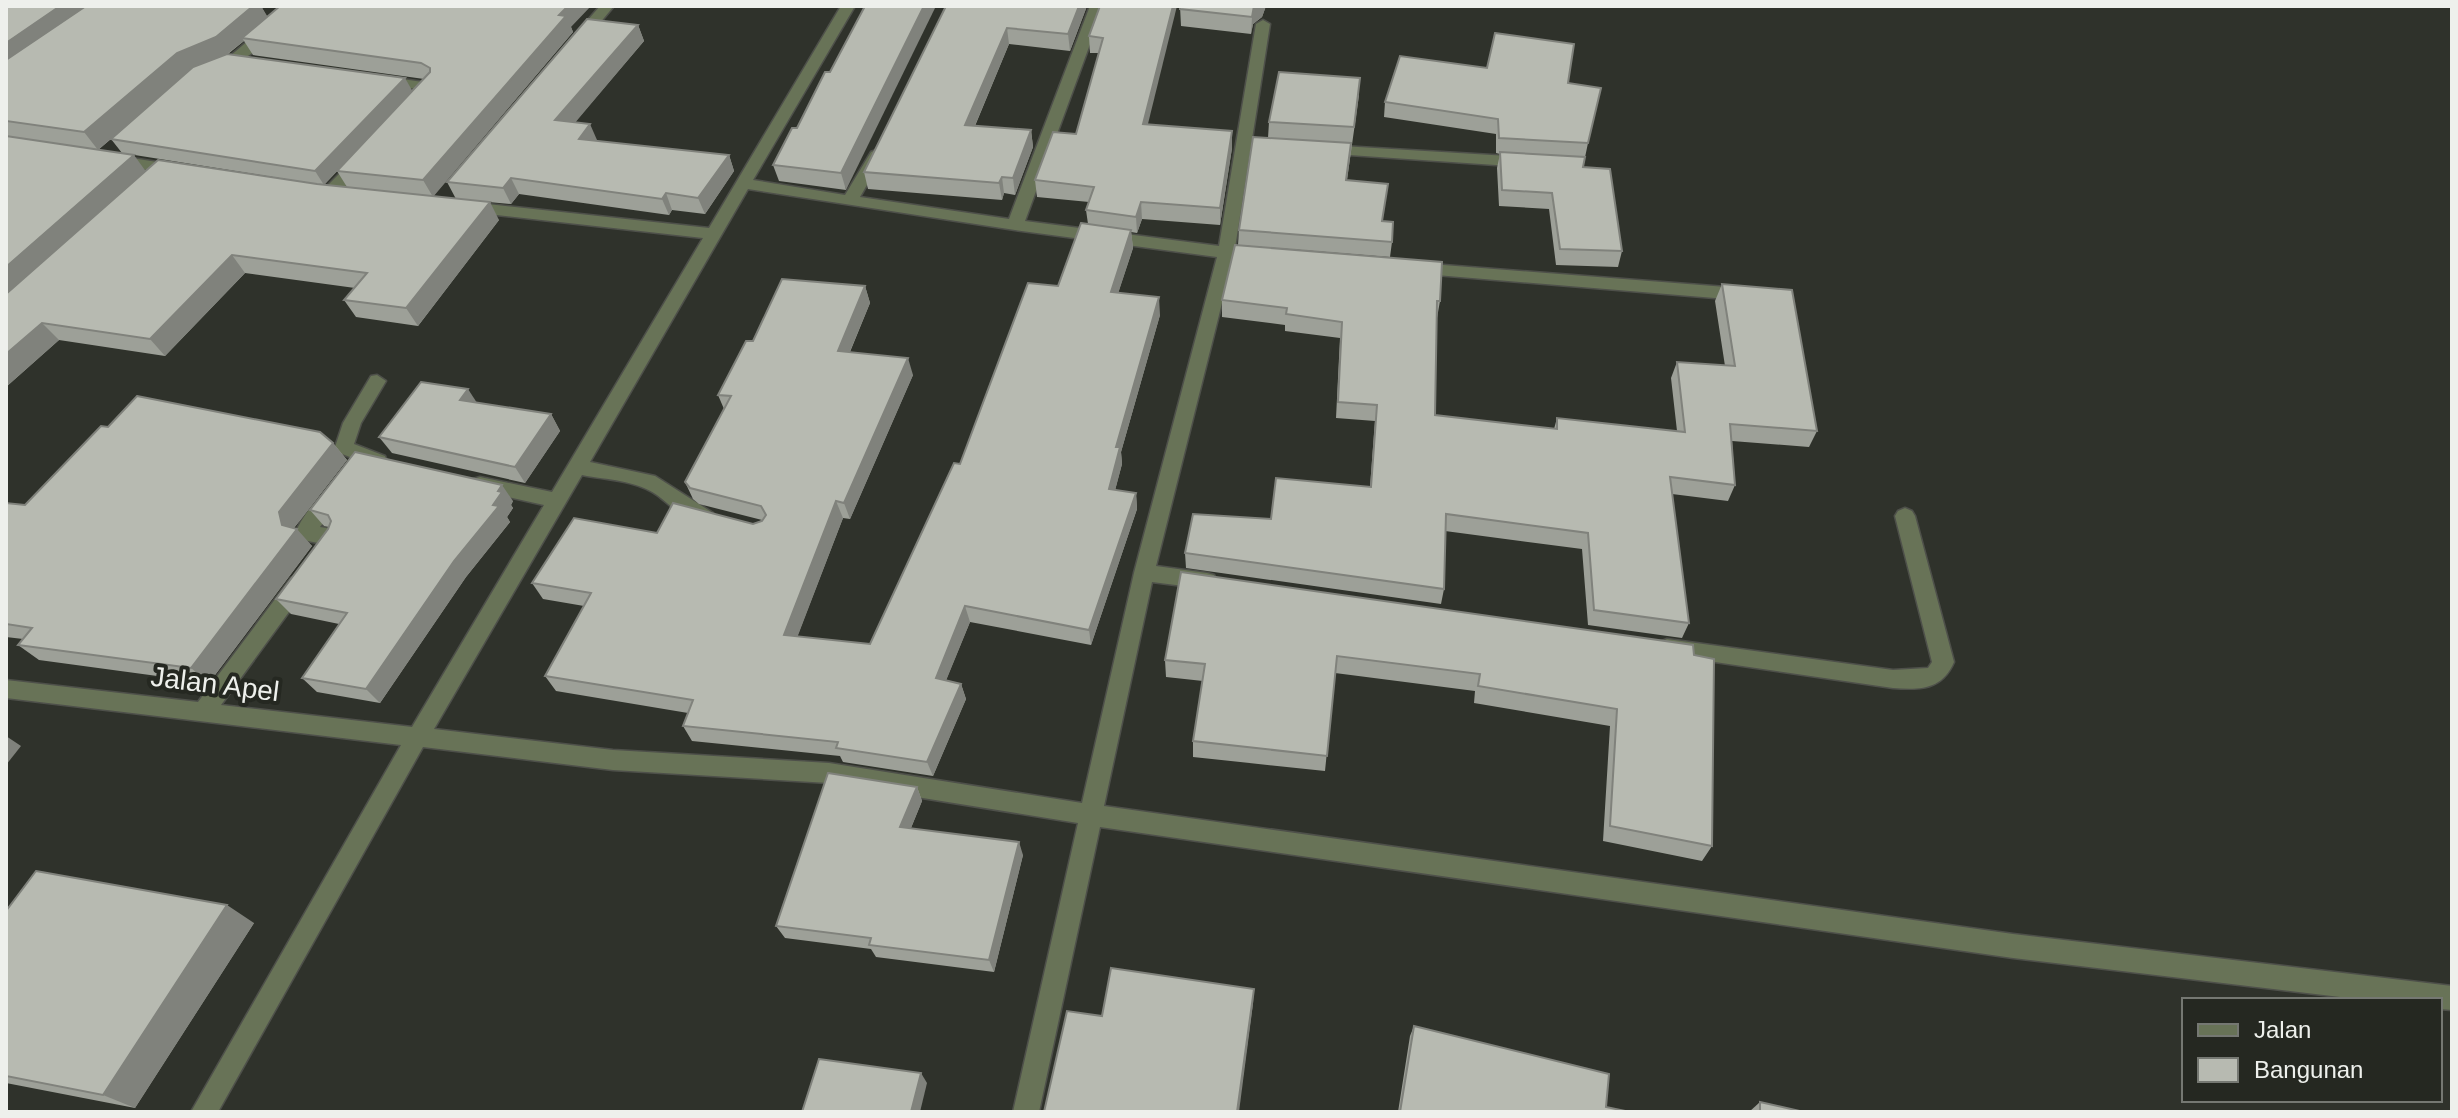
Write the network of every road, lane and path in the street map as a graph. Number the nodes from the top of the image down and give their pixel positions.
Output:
1 (297, 6) edge
2 (607, 6) edge
3 (848, 6) edge
4 (1097, 6) edge
5 (1263, 24) dead end
6 (564, 57) edge
7 (196, 76) edge
8 (370, 79) edge
9 (420, 98) edge
10 (881, 144) edge
11 (1311, 150) edge
12 (369, 151) edge
13 (103, 154) edge
14 (1537, 163) edge
15 (167, 168) junction
16 (196, 173) edge
17 (745, 184) junction
18 (147, 186) edge
19 (329, 194) edge
20 (850, 201) junction
21 (454, 206) edge
22 (1015, 225) junction
23 (716, 234) junction
24 (1226, 253) junction
25 (1257, 256) edge
26 (1397, 267) edge
27 (1739, 294) edge
28 (377, 381) dead end
29 (393, 464) edge
30 (579, 467) junction
31 (354, 470) junction
32 (468, 481) edge
33 (559, 501) junction
34 (1905, 516) dead end
35 (730, 524) edge
36 (1144, 573) junction
37 (1220, 583) edge
38 (1645, 645) edge
39 (6, 689) edge
40 (203, 712) junction
41 (418, 738) junction
42 (1091, 815) junction
43 (2452, 998) edge
44 (204, 1112) edge
45 (1026, 1112) edge

1 - 7 street
2 - 6 street
3 - 17 street
4 - 22 street
5 - 24 street
8 - 9 street
10 - 20 street
11 - 14 street
12 - 19 street
13 - 15 street
15 - 16 street
15 - 18 street
17 - 20 street
17 - 23 street
20 - 22 street
21 - 23 street
22 - 24 street
23 - 30 street
24 - 25 street
24 - 36 street
26 - 27 street
28 - 31 street
29 - 31 street
30 - 33 street
30 - 35 street
31 - 40 street
32 - 33 street
33 - 41 street
34 - 38 street
36 - 37 street
36 - 42 street
39 - 40 street, Jalan Apel
40 - 41 street, Jalan Apel
41 - 42 street, Jalan Apel
41 - 44 street
42 - 43 street, Jalan Apel
42 - 45 street

